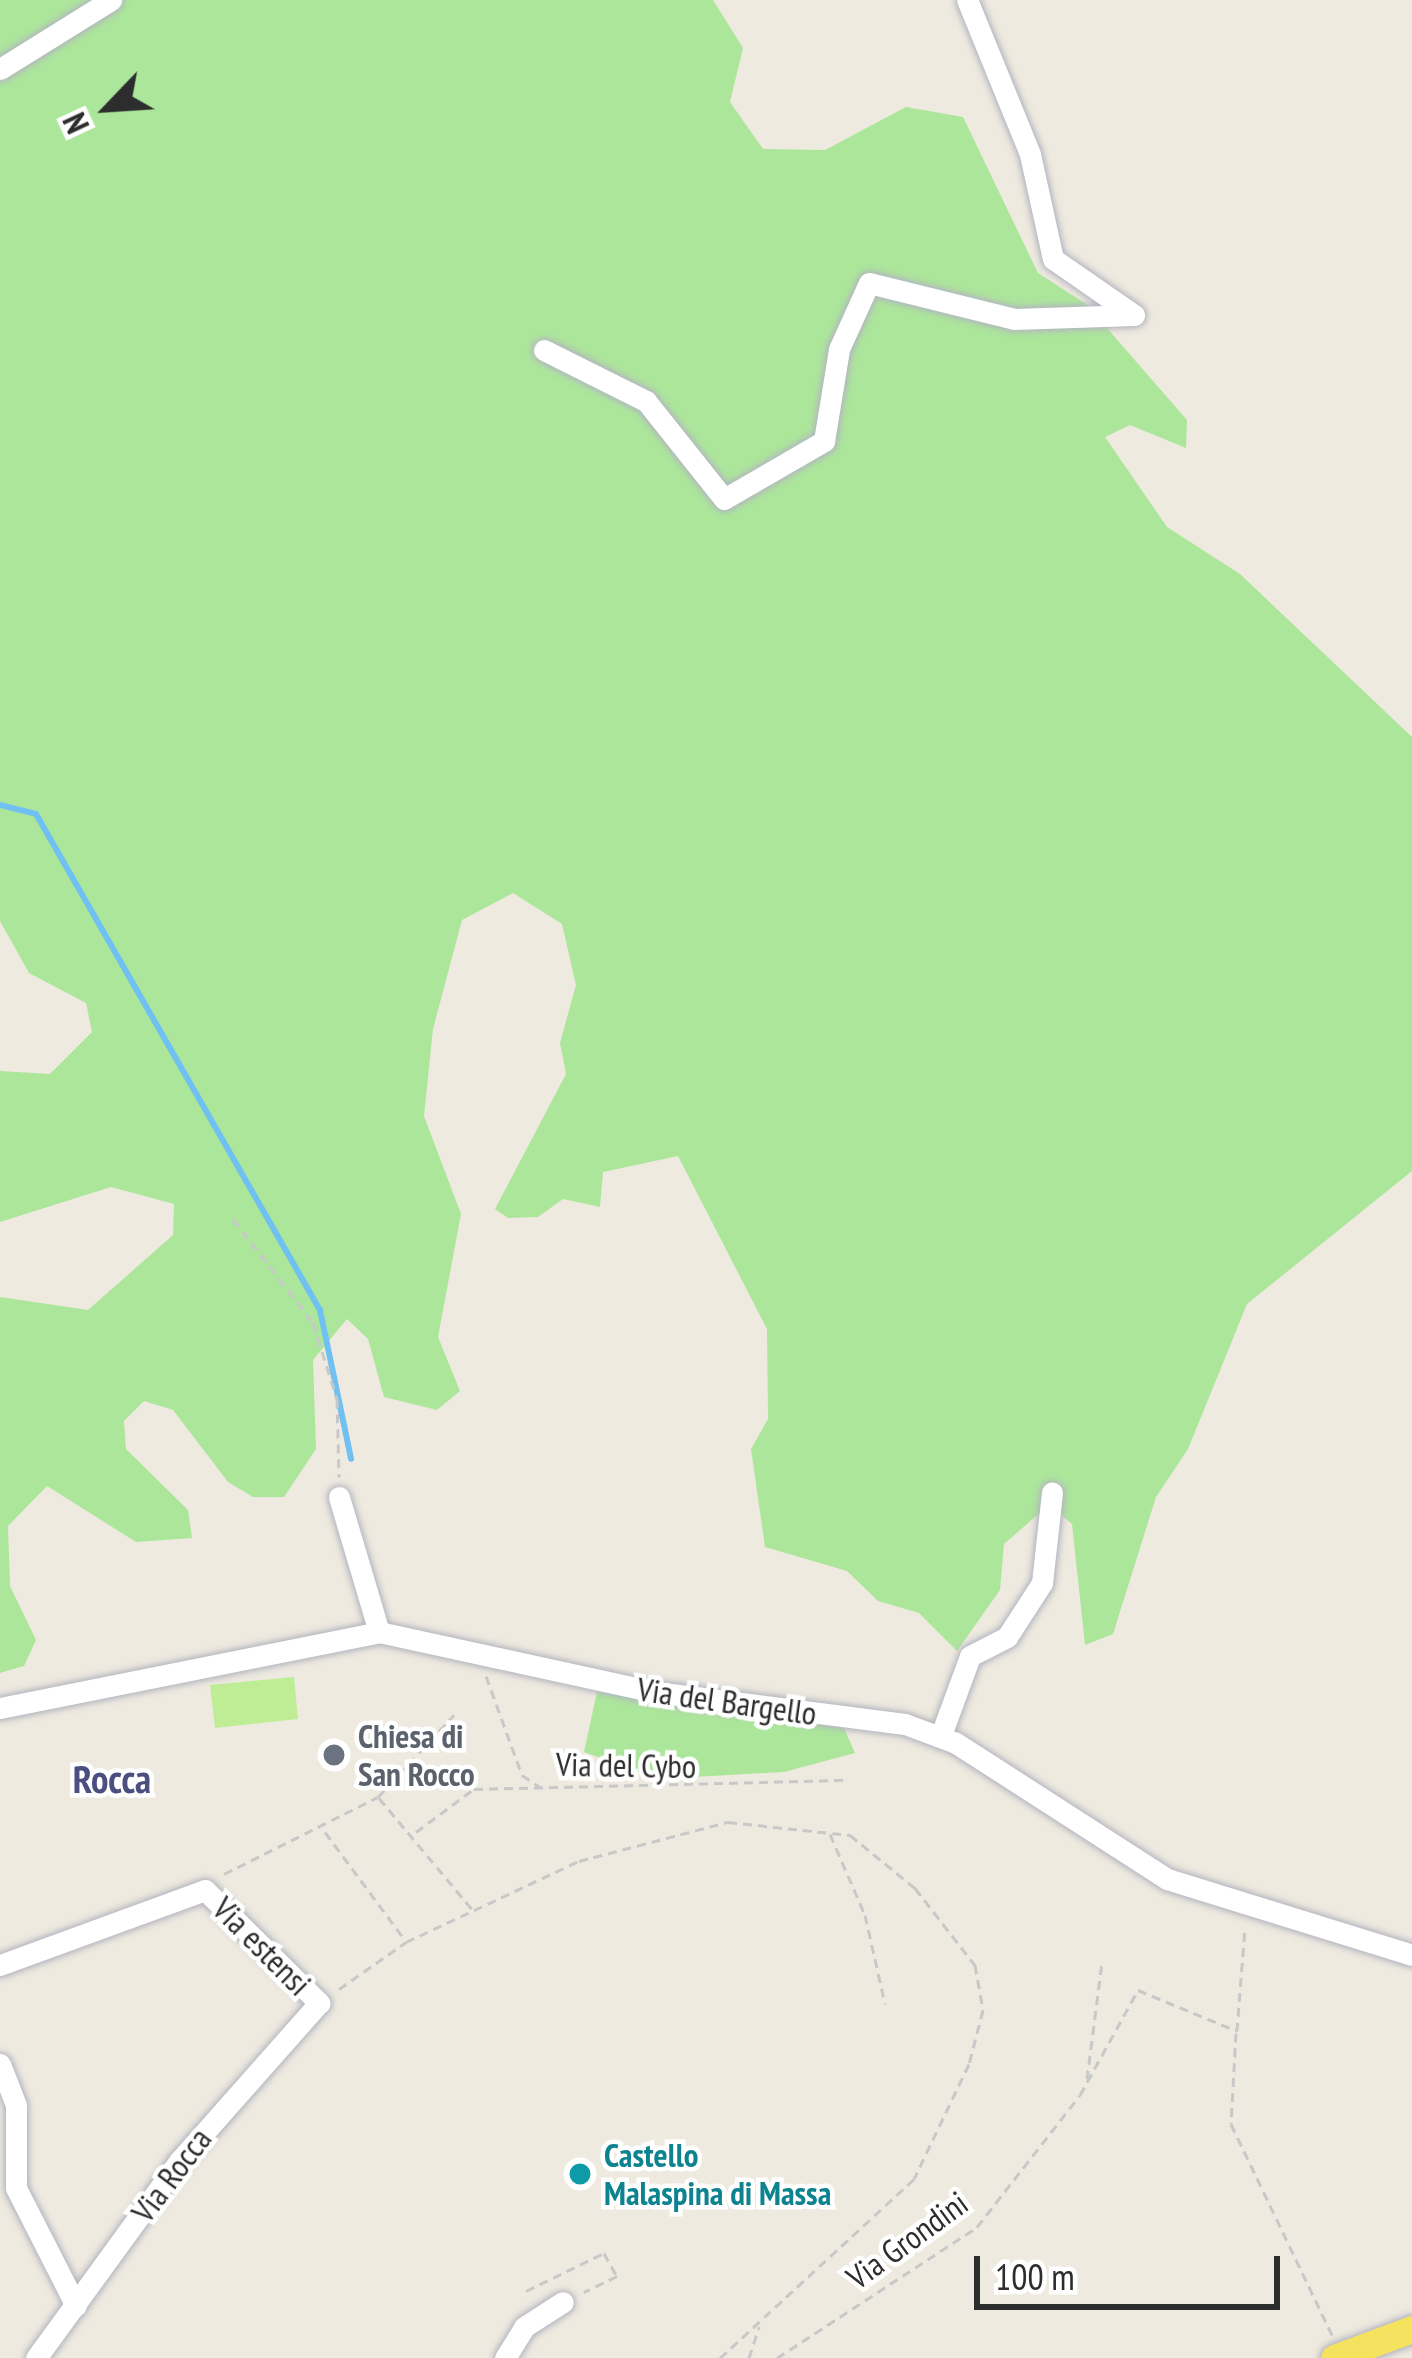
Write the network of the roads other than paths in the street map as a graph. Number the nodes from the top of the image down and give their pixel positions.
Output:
1 (111, 0) edge
2 (967, 0) edge
3 (0, 69) edge
4 (544, 350) dead end
5 (1052, 1493) dead end
6 (339, 1497) road end
7 (379, 1632) junction
8 (0, 1708) edge
9 (941, 1735) junction
10 (1412, 1955) edge
11 (0, 1965) edge
12 (319, 2003) joint
13 (0, 2064) edge
14 (563, 2302) road end
15 (76, 2306) junction
16 (1412, 2329) edge
17 (1346, 2355) edge
18 (36, 2358) edge
19 (505, 2358) edge

1 - 3 street
2 - 4 street
5 - 9 street
6 - 7 street
7 - 8 street, Via del Bargello
7 - 9 street, Via del Bargello
9 - 10 street, Via del Bargello
11 - 12 street, Via estensi
12 - 15 street, Via Rocca
13 - 15 street
14 - 19 street
15 - 18 street, Via Rocca
16 - 17 main road

